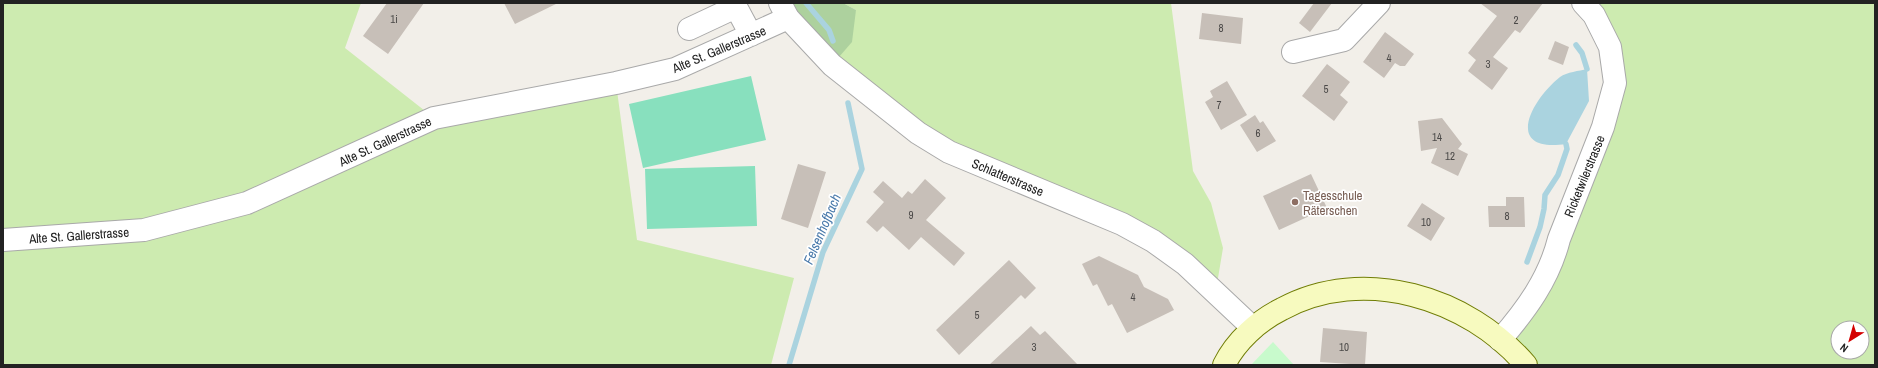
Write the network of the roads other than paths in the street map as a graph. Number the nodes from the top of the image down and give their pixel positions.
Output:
1 (1379, 3) edge
2 (1582, 3) edge
3 (784, 11) edge
4 (689, 29) dead end
5 (751, 35) junction
6 (1293, 52) dead end
7 (3, 240) edge
8 (1253, 328) junction
9 (1500, 340) junction
10 (1224, 365) edge
11 (1526, 365) edge

1 - 6 street
2 - 9 street, Ricketwilerstrasse
3 - 5 street, Alte St. Gallerstrasse
3 - 8 street, Schlatterstrasse
4 - 5 street
5 - 7 street, Alte St. Gallerstrasse
8 - 9 main road
8 - 10 main road
9 - 11 main road

